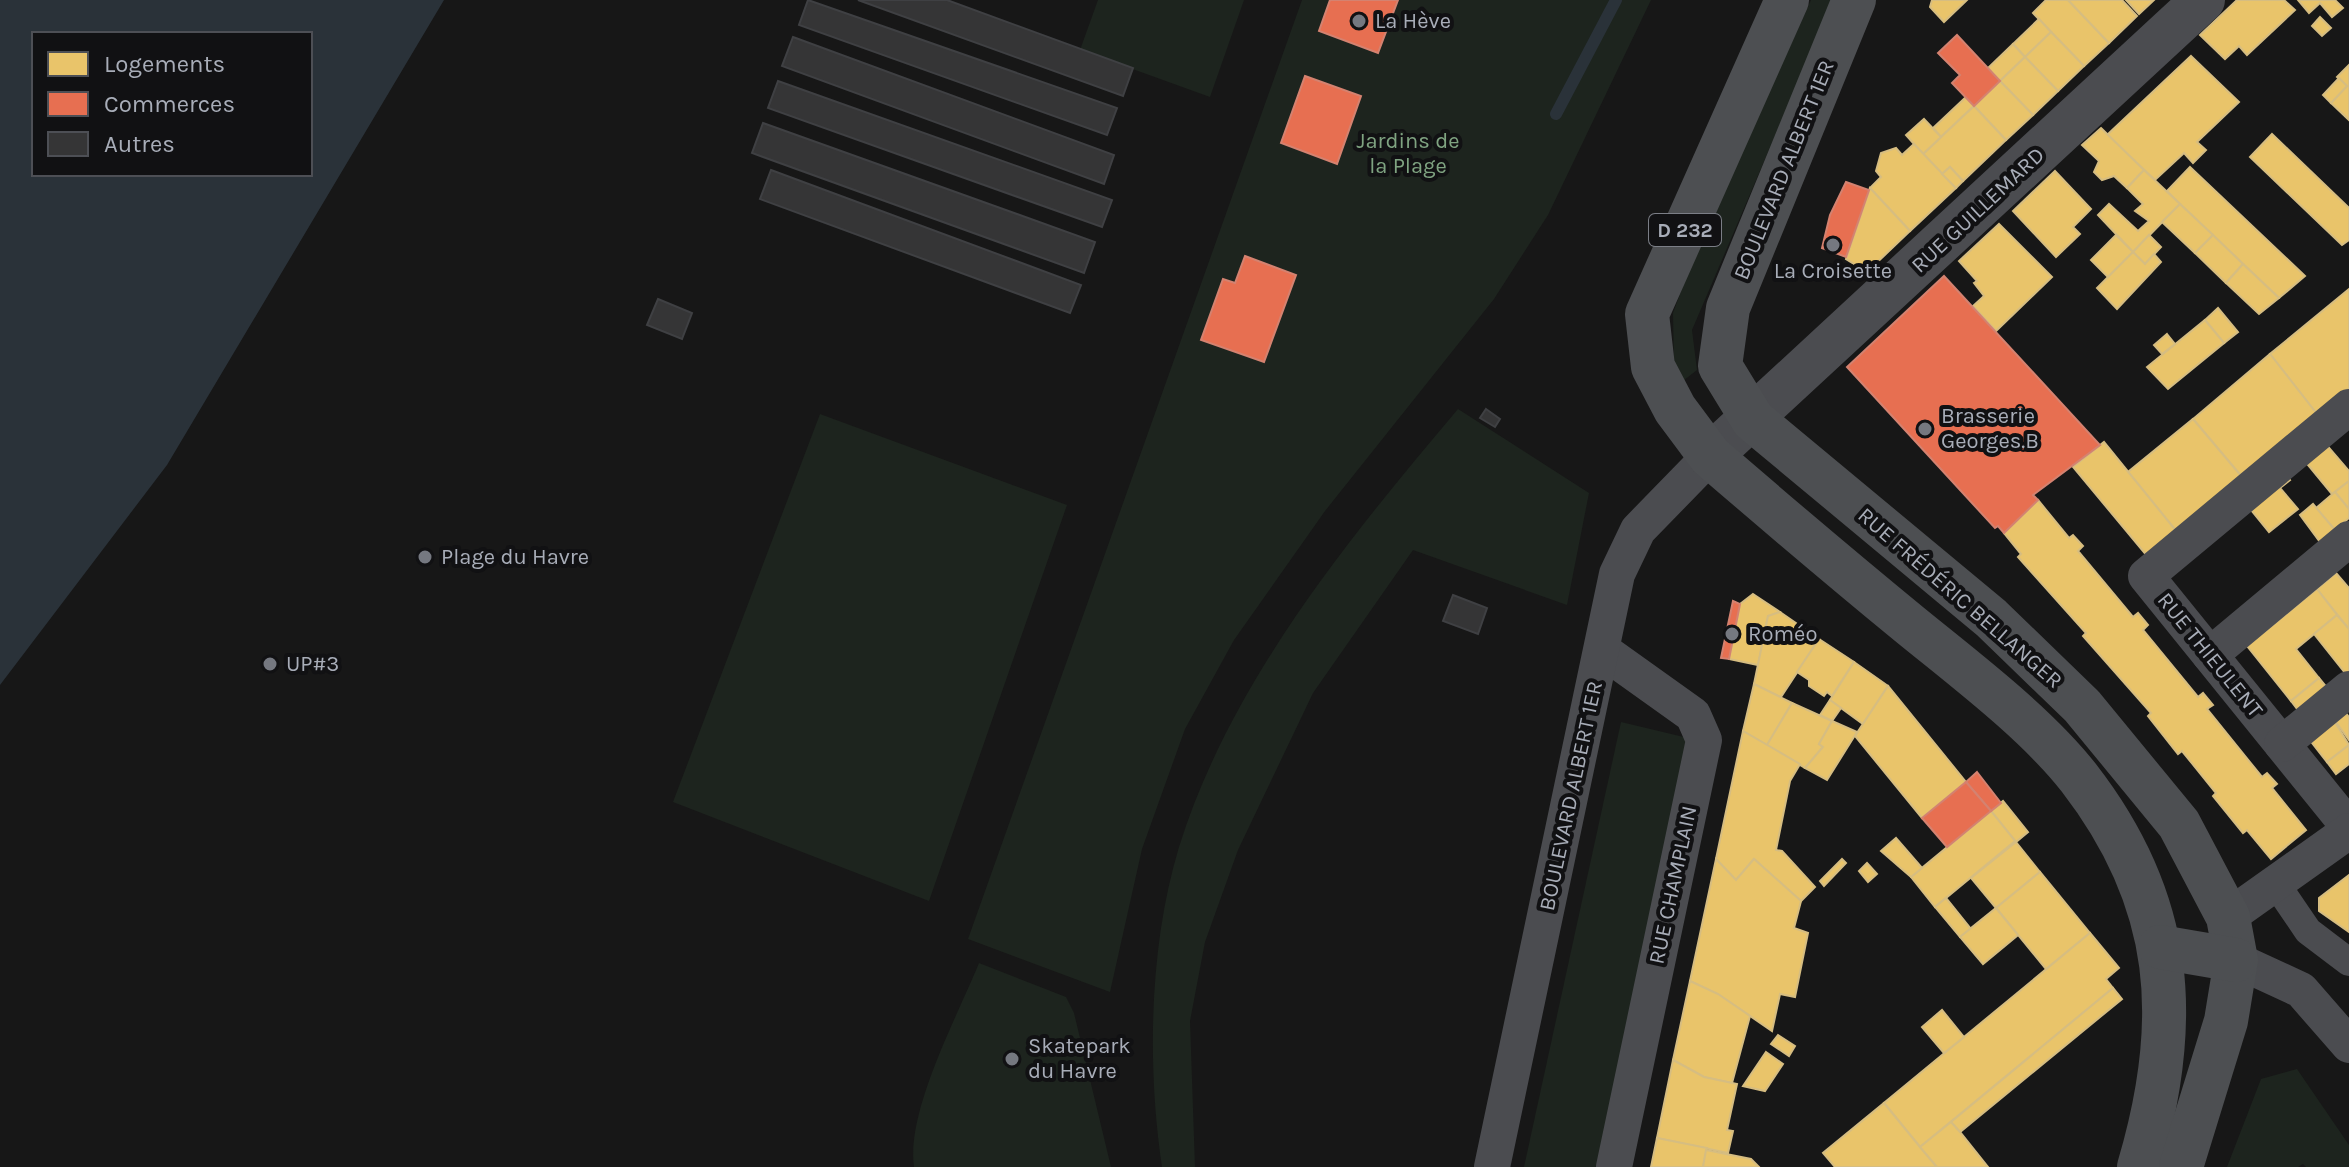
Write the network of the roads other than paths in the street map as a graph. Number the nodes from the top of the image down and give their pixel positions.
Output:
1 (1787, 0) edge
2 (1854, 0) edge
3 (2203, 0) edge
4 (2349, 407) edge
5 (1753, 420) junction
6 (1710, 456) junction
7 (2349, 539) edge
8 (1602, 650) junction
9 (2210, 655) junction
10 (2349, 689) edge
11 (2282, 744) junction
12 (2349, 829) edge
13 (2276, 884) junction
14 (2228, 917) junction
15 (2160, 947) junction
16 (2236, 960) junction
17 (2349, 962) edge
18 (2349, 1045) edge
19 (1492, 1167) edge
20 (1614, 1167) edge
21 (2139, 1167) edge
22 (2181, 1167) edge

1 - 6 main road, D 232
2 - 5 main road, BOULEVARD ALBERT 1ER / D 232
3 - 5 street, RUE GUILLEMARD
4 - 9 street, RUE THIEULENT
5 - 6 street, BOULEVARD ALBERT 1ER
5 - 14 main road, RUE FRÉDÉRIC BELLANGER
6 - 8 street, BOULEVARD ALBERT 1ER
6 - 15 main road
7 - 9 street
8 - 19 street, BOULEVARD ALBERT 1ER
8 - 20 street, RUE CHAMPLAIN
9 - 11 street, RUE THIEULENT
10 - 11 street
11 - 12 street, RUE THIEULENT
12 - 13 street
13 - 14 street
13 - 17 street
14 - 16 main road, RUE FRÉDÉRIC BELLANGER
15 - 16 main road
15 - 21 main road
16 - 18 street
16 - 22 main road, RUE FRÉDÉRIC BELLANGER

